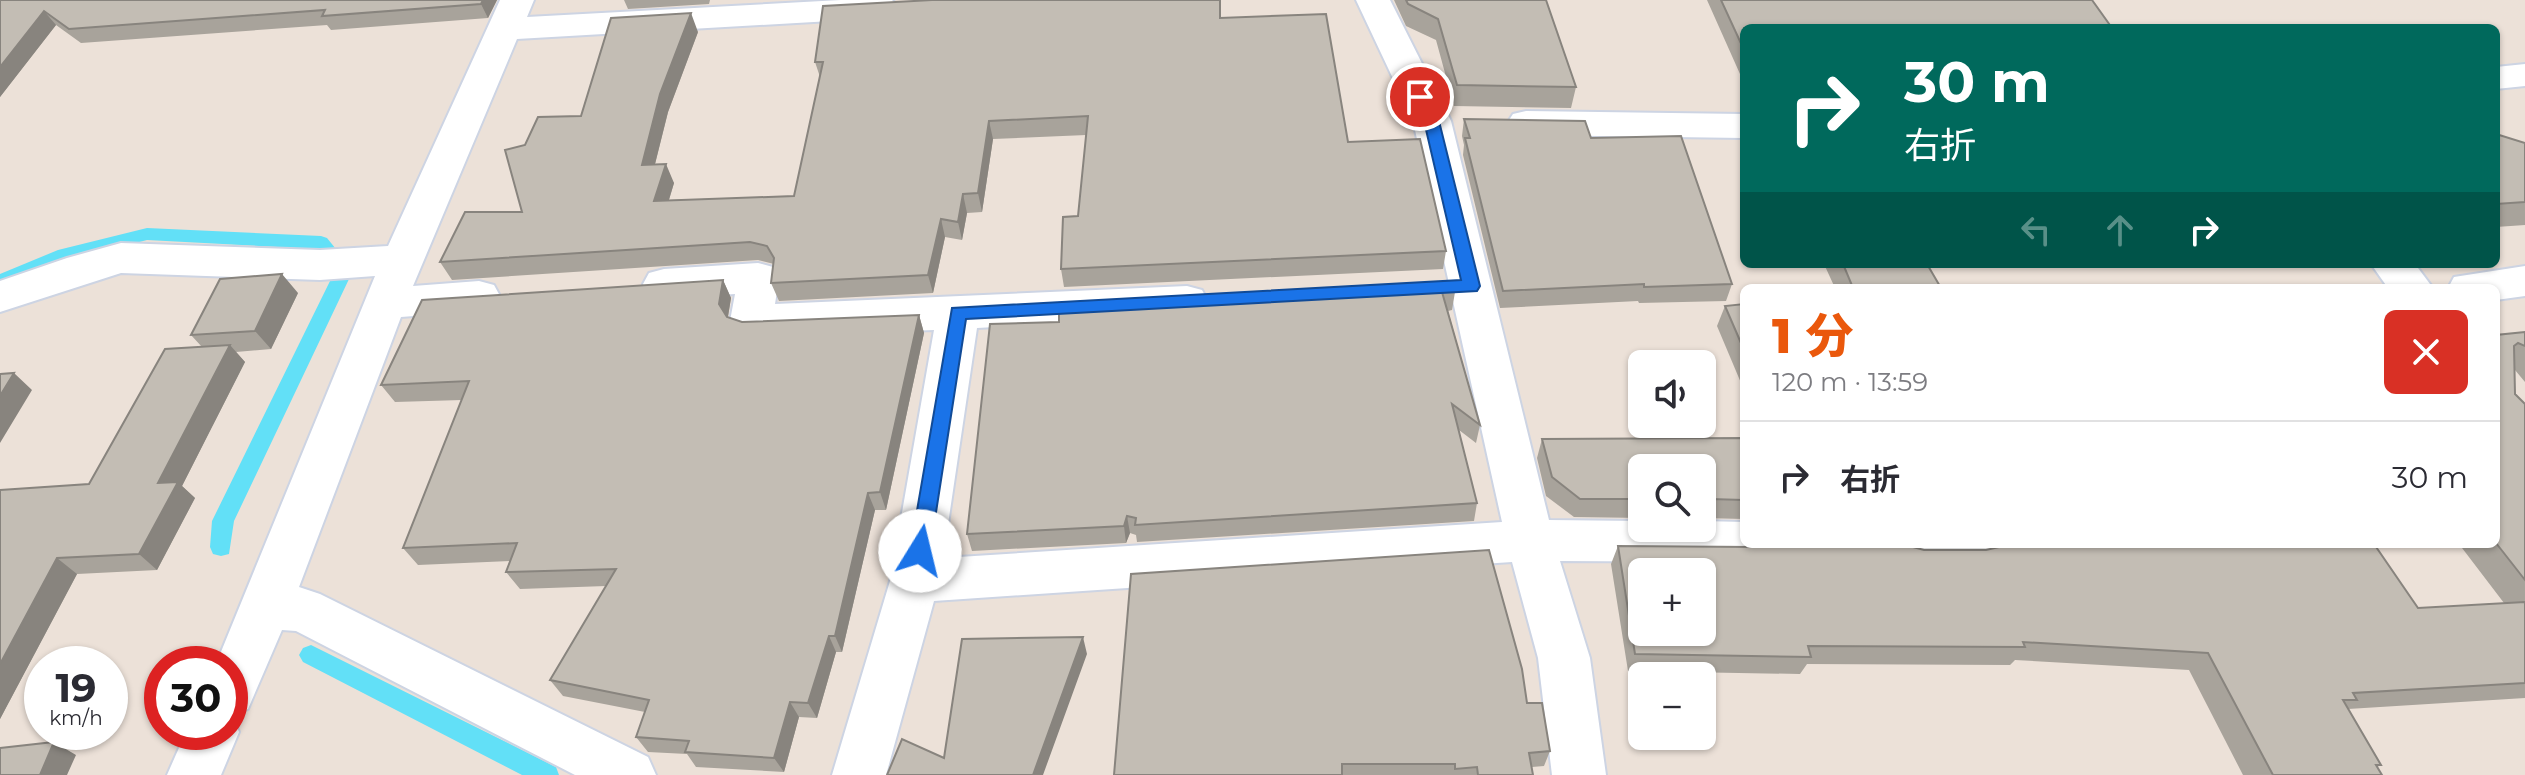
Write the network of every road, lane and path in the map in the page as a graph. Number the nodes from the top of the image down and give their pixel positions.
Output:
1 (1373, 0) edge
2 (908, 7) edge
3 (511, 15) edge
4 (2525, 75) edge
5 (2500, 78) edge
6 (1463, 122) junction
7 (1740, 126) edge
8 (402, 260) junction
9 (2394, 268) edge
10 (2525, 281) edge
11 (2408, 284) edge
12 (2500, 284) edge
13 (620, 287) edge
14 (512, 294) edge
15 (0, 297) edge
16 (1222, 299) edge
17 (386, 303) junction
18 (958, 313) junction
19 (1530, 540) junction
20 (1740, 542) edge
21 (915, 581) junction
22 (266, 608) junction
23 (248, 650) edge
24 (205, 750) edge
25 (194, 775) edge
26 (629, 775) edge
27 (859, 775) edge
28 (1579, 775) edge

1 - 6 street
2 - 3 street
3 - 8 street
4 - 5 street
6 - 7 street
6 - 19 street
8 - 15 street
8 - 17 street
9 - 11 street
10 - 12 street
13 - 18 street
14 - 17 street
16 - 18 street
17 - 22 street
18 - 21 street
19 - 20 street
19 - 21 street
19 - 28 street
21 - 27 street
22 - 23 street
22 - 26 street
24 - 25 street

